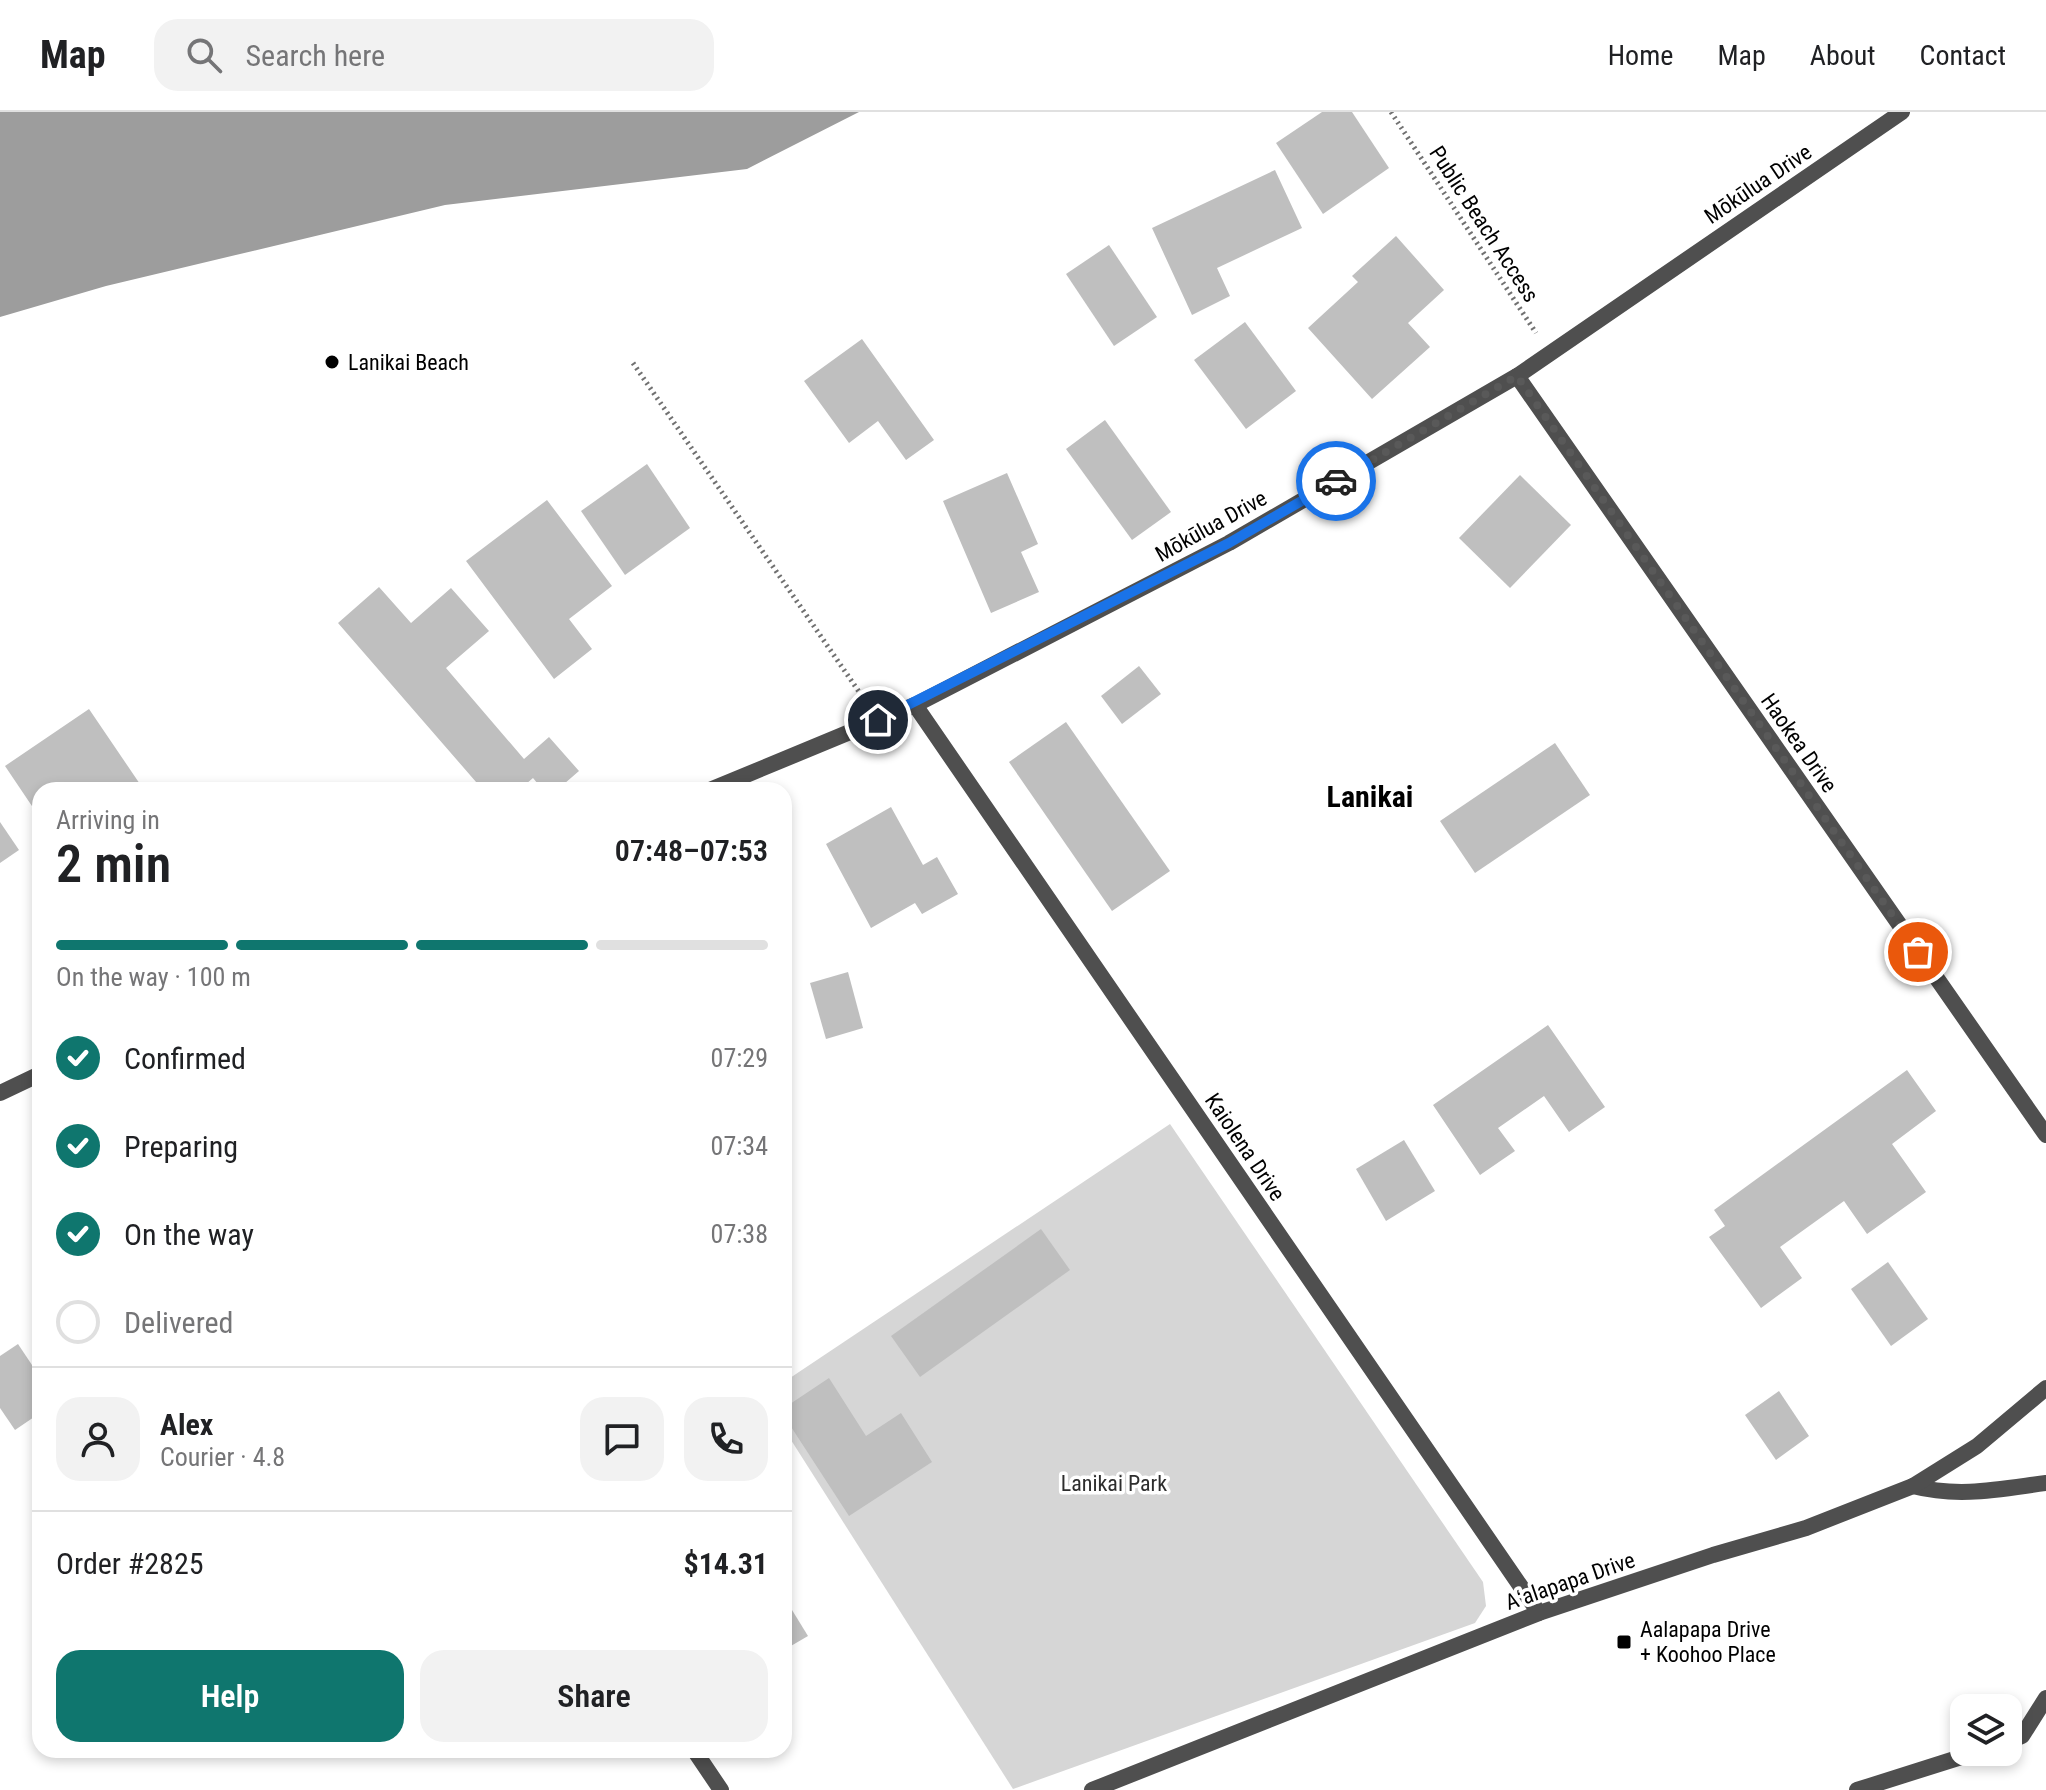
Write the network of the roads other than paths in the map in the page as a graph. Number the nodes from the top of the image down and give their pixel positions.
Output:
1 (1902, 112) edge
2 (1517, 376) junction
3 (915, 705) junction
4 (729, 782) edge
5 (32, 1078) edge
6 (0, 1093) edge
7 (2046, 1135) edge
8 (2046, 1388) edge
9 (2046, 1483) edge
10 (1913, 1486) junction
11 (1539, 1613) junction
12 (2046, 1698) edge
13 (2022, 1736) edge
14 (699, 1758) edge
15 (1950, 1761) edge
16 (721, 1790) edge
17 (1092, 1790) edge
18 (1857, 1790) edge

1 - 2 street, Mōkūlua Drive
2 - 3 street, Mōkūlua Drive
2 - 7 street, Haokea Drive
3 - 4 street, Mōkūlua Drive
3 - 11 street, Kaiolena Drive
5 - 6 street
8 - 10 street, Aʻalapapa Drive
9 - 10 street
10 - 11 street, Aʻalapapa Drive
11 - 17 street, Aʻalapapa Drive
12 - 13 street
14 - 16 street
15 - 18 street

